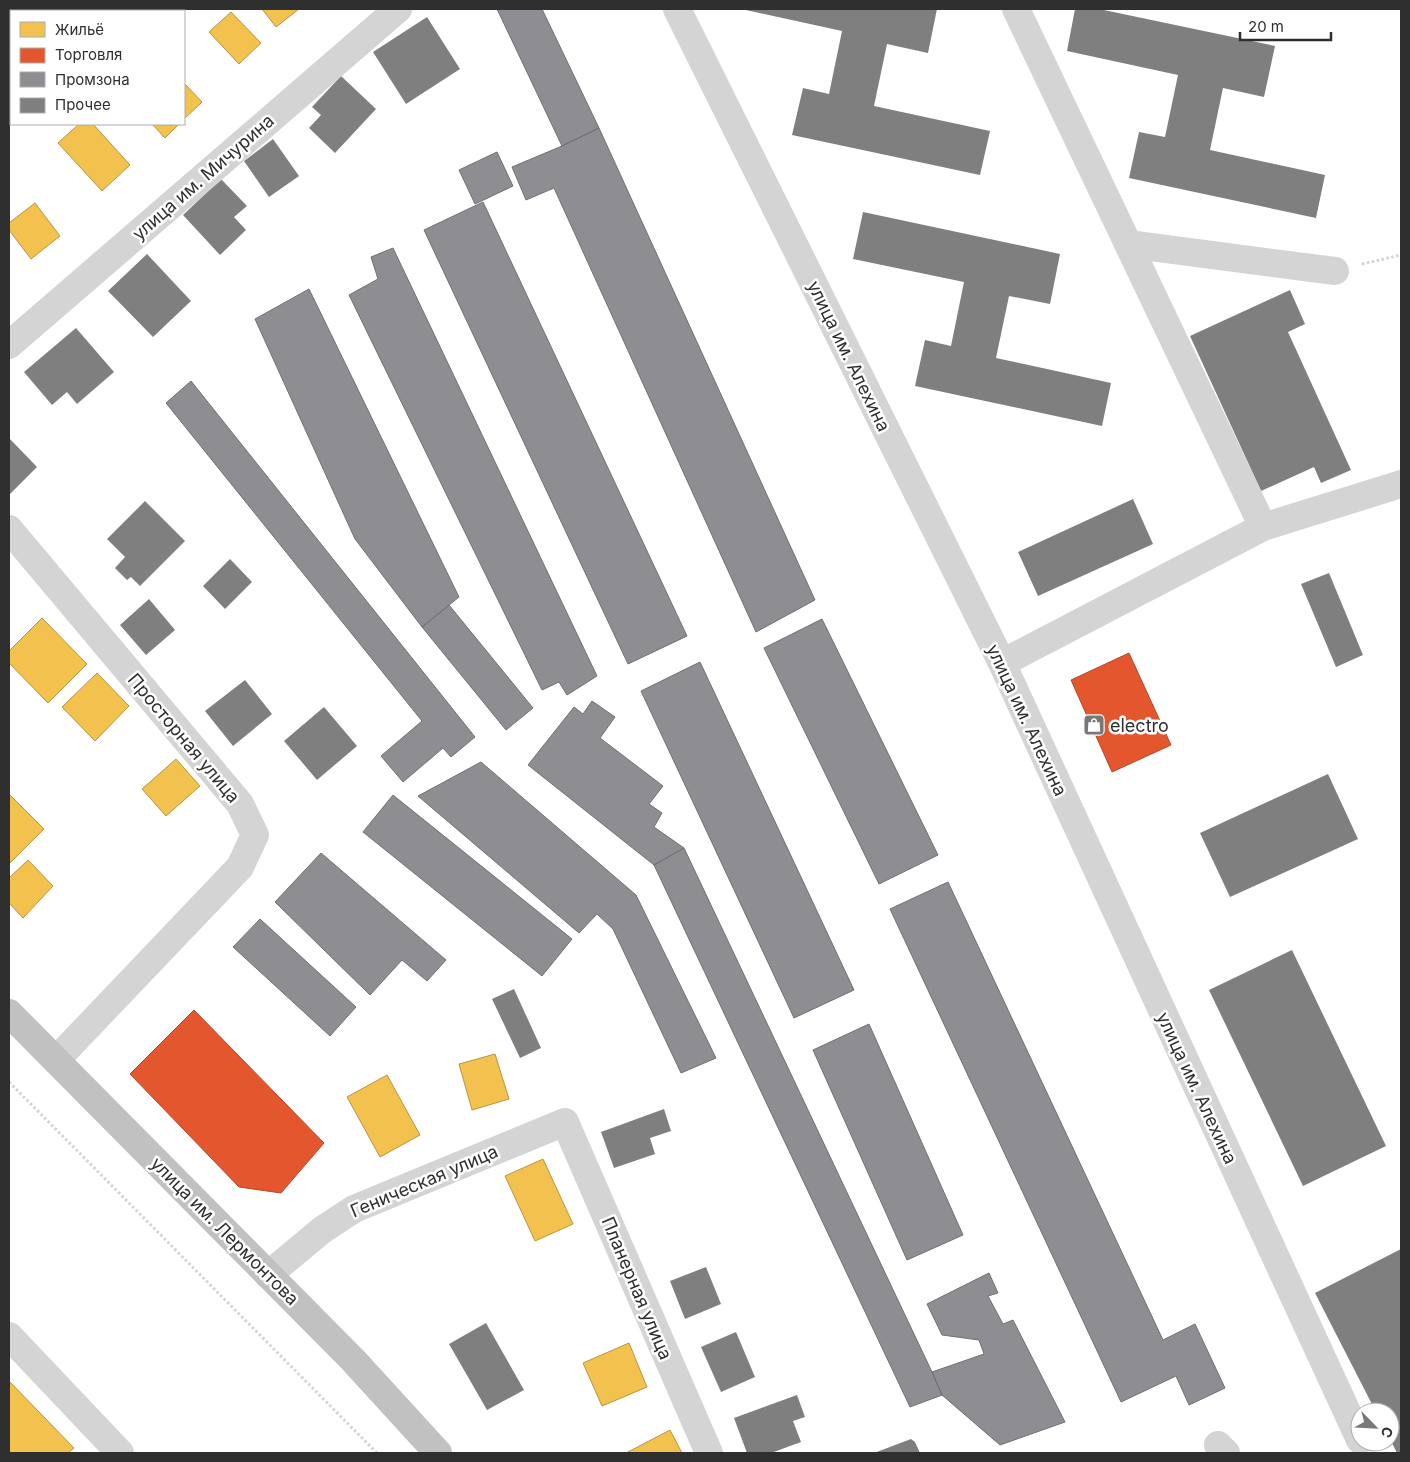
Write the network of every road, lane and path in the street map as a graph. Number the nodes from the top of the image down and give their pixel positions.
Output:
1 (398, 9) edge
2 (677, 9) edge
3 (1016, 9) edge
4 (1128, 244) junction
5 (1401, 255) edge
6 (1335, 271) joint
7 (9, 345) edge
8 (1401, 484) edge
9 (1263, 527) junction
10 (9, 530) edge
11 (1002, 663) junction
12 (9, 1013) edge
13 (56, 1060) junction
14 (9, 1082) edge
15 (565, 1122) joint
16 (268, 1274) junction
17 (9, 1336) edge
18 (1350, 1419) edge
19 (120, 1453) edge
20 (377, 1453) edge
21 (438, 1453) edge
22 (709, 1453) edge

1 - 7 street, улица им. Мичурина
2 - 11 street, улица им. Алехина
3 - 4 street
4 - 6 street
4 - 9 street
5 - 6 path
8 - 9 street
9 - 11 street
10 - 13 street, Просторная улица
11 - 18 street, улица им. Алехина
12 - 13 highway, улица им. Лермонтова
13 - 16 highway, улица им. Лермонтова
14 - 20 path
15 - 16 street, Геническая улица
15 - 22 street, Планерная улица
16 - 21 highway, улица им. Лермонтова
17 - 19 street

